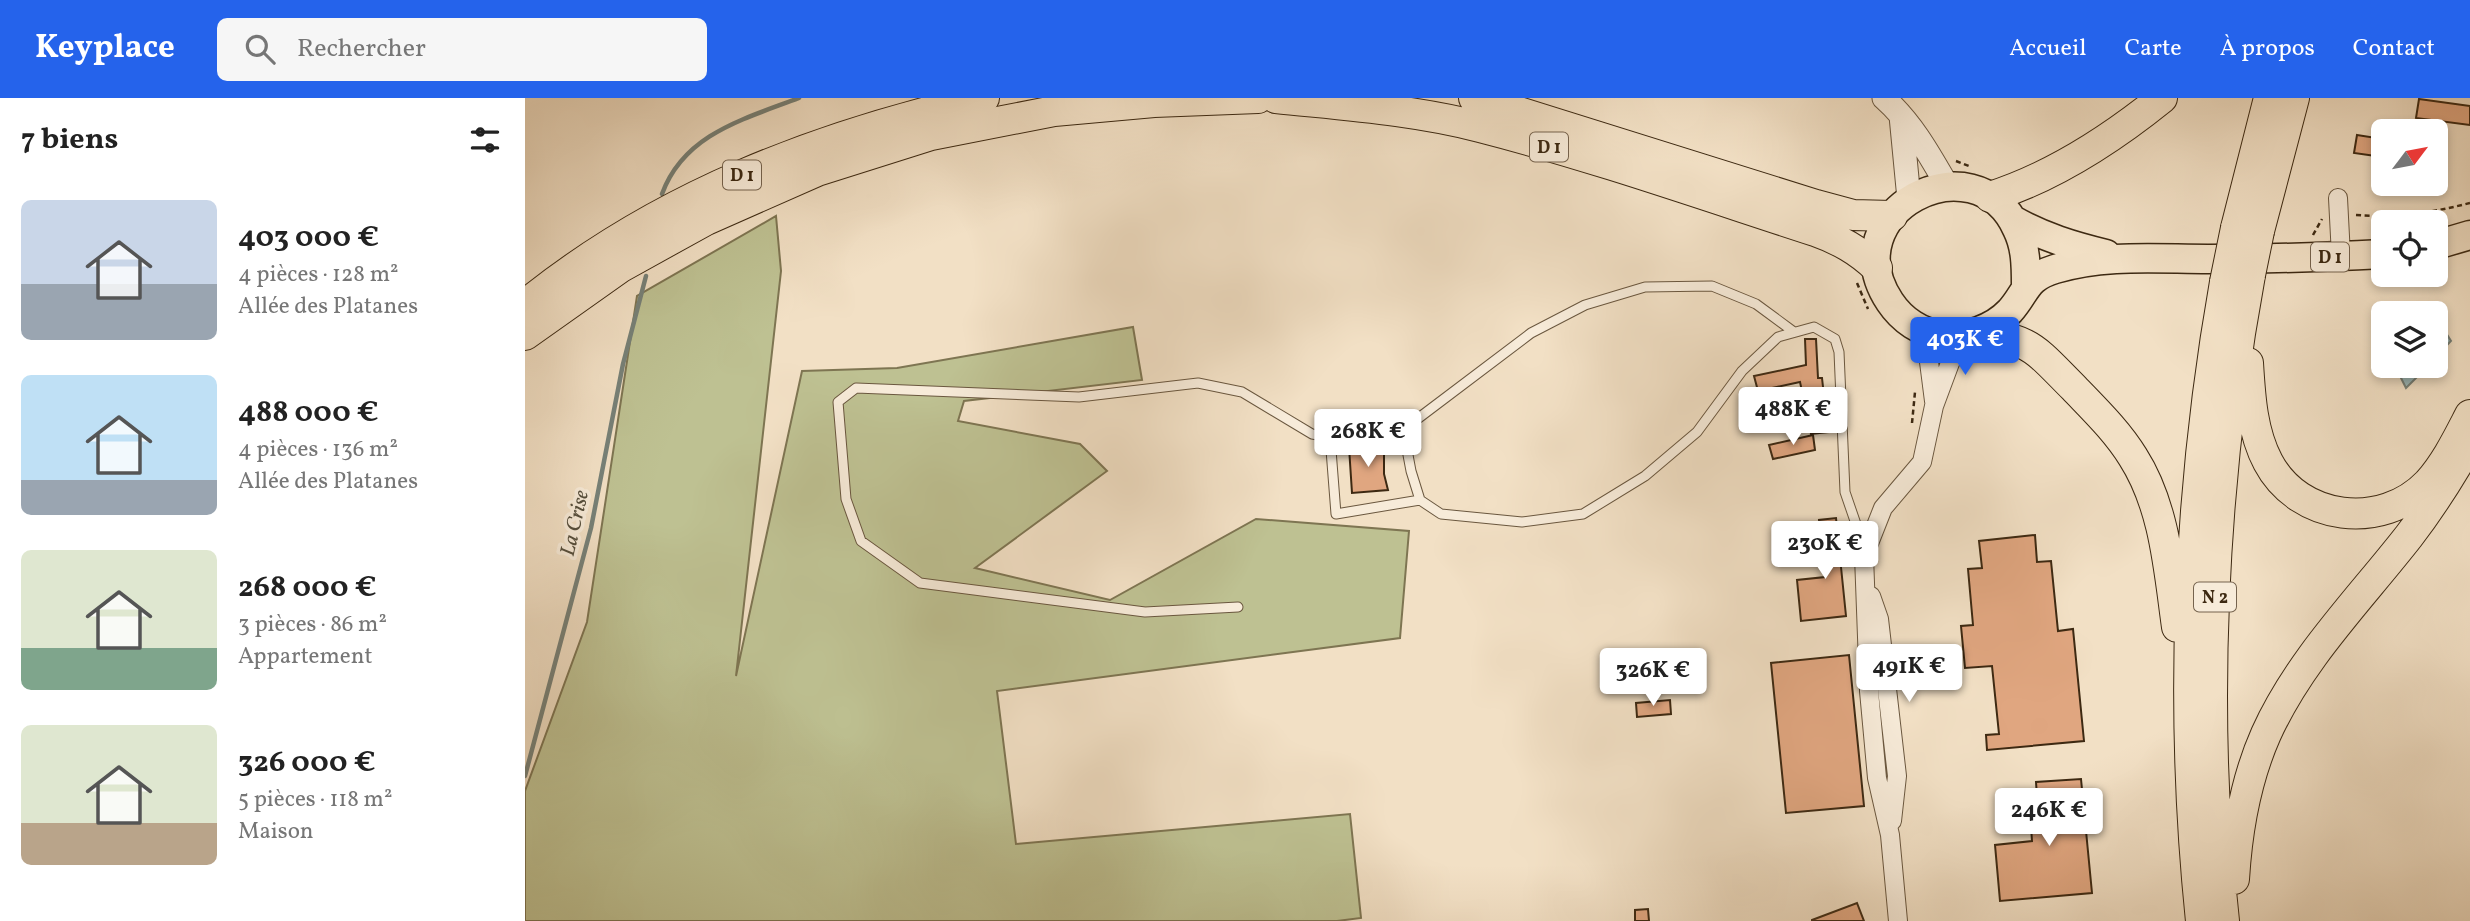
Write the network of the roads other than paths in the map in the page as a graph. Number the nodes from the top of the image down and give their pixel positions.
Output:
1 (984, 98) edge
2 (1258, 98) edge
3 (1276, 98) edge
4 (1474, 98) edge
5 (2162, 98) edge
6 (2269, 98) edge
7 (2294, 98) edge
8 (1892, 106) edge
9 (1948, 187) junction
10 (1990, 197) junction
11 (2338, 206) road end
12 (1900, 207) junction
13 (2013, 220) junction
14 (2248, 229) junction
15 (2470, 235) edge
16 (2448, 242) edge
17 (2448, 252) edge
18 (2371, 255) edge
19 (2341, 257) junction
20 (2119, 258) junction
21 (2470, 258) edge
22 (1866, 274) junction
23 (2237, 278) junction
24 (2026, 286) junction
25 (525, 305) edge
26 (1916, 327) junction
27 (1794, 332) junction
28 (1967, 334) junction
29 (525, 335) edge
30 (1934, 406) junction
31 (2470, 415) edge
32 (1330, 437) junction
33 (1405, 439) junction
34 (2470, 442) edge
35 (1420, 500) junction
36 (1863, 530) junction
37 (1238, 607) dead end
38 (2190, 712) junction
39 (1898, 921) edge
40 (2201, 921) edge
41 (2224, 921) edge
42 (2232, 921) edge

1 - 25 highway, D 1
2 - 29 highway, D 1
3 - 22 highway, D 1
4 - 12 highway, D 1
5 - 10 highway
6 - 14 highway, N 2
7 - 14 highway, N 2
8 - 9 street
8 - 12 street
9 - 10 main road
9 - 12 main road
10 - 13 main road
11 - 19 street
12 - 22 main road
13 - 20 main road, D 1
13 - 24 main road
14 - 23 highway, N 2, bridge
15 - 16 main road
17 - 21 main road
18 - 19 main road, D 1
19 - 20 main road, D 1
20 - 24 main road, D 1
22 - 26 main road
23 - 31 highway
23 - 38 highway, N 2
23 - 41 highway, N 2
24 - 28 main road
26 - 28 main road
26 - 30 street
27 - 33 lane
27 - 35 lane
27 - 36 lane
28 - 30 street
28 - 38 highway
30 - 36 street
32 - 33 lane
32 - 35 lane
32 - 37 lane
33 - 35 lane
34 - 42 highway
36 - 39 street
38 - 40 highway, N 2

